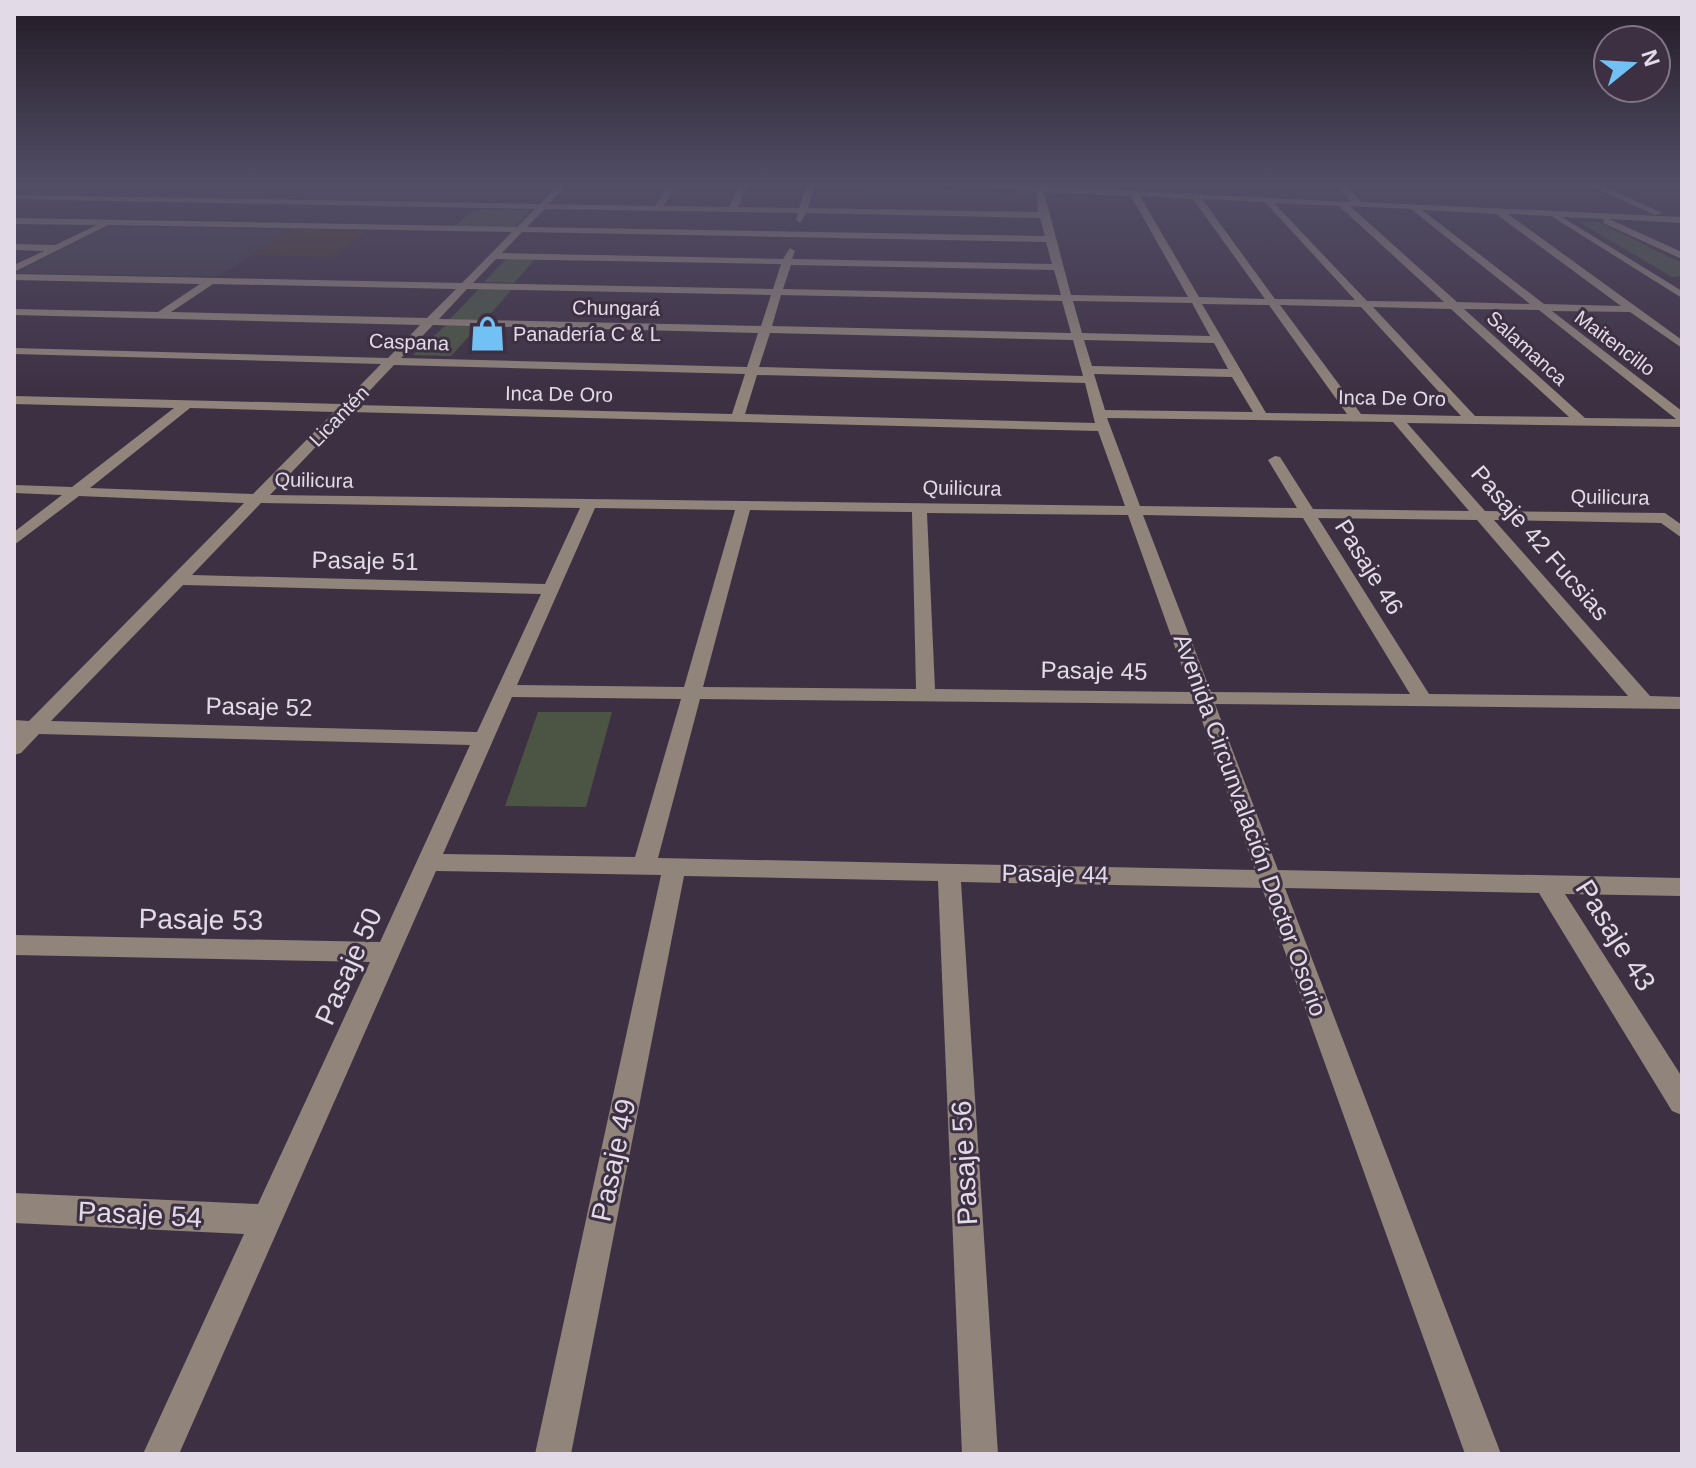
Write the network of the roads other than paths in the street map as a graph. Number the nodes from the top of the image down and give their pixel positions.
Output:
1 (44, 255) edge
2 (788, 255) edge
3 (1054, 255) edge
4 (1169, 255) edge
5 (1238, 255) edge
6 (1317, 255) edge
7 (1397, 255) edge
8 (1472, 255) edge
9 (1557, 255) edge
10 (1617, 255) edge
11 (496, 256) joint
12 (786, 262) junction
13 (1058, 267) junction
14 (14, 269) edge
15 (14, 277) edge
16 (212, 280) junction
17 (467, 285) junction
18 (777, 292) junction
19 (1682, 295) edge
20 (1067, 298) junction
21 (1195, 300) junction
22 (1272, 302) junction
23 (1362, 304) junction
24 (1453, 306) junction
25 (1539, 308) junction
26 (1631, 309) junction
27 (14, 312) edge
28 (159, 316) junction
29 (431, 322) junction
30 (765, 329) junction
31 (1078, 336) junction
32 (1217, 340) junction
33 (1682, 345) edge
34 (14, 351) edge
35 (393, 361) junction
36 (752, 371) junction
37 (1236, 373) junction
38 (1089, 375) junction
39 (14, 400) edge
40 (187, 404) junction
41 (346, 409) junction
42 (1261, 416) junction
43 (737, 418) junction
44 (1357, 418) junction
45 (1396, 418) junction
46 (1102, 420) junction
47 (1472, 420) junction
48 (1682, 420) edge
49 (1581, 421) junction
50 (1275, 460) dead end
51 (14, 489) edge
52 (76, 491) junction
53 (258, 499) junction
54 (590, 503) junction
55 (744, 505) junction
56 (919, 508) junction
57 (1134, 511) junction
58 (1307, 513) junction
59 (1481, 515) junction
60 (1682, 533) edge
61 (14, 540) edge
62 (178, 580) junction
63 (551, 589) junction
64 (505, 691) junction
65 (693, 693) junction
66 (926, 695) junction
67 (1203, 698) junction
68 (1423, 700) junction
69 (1644, 702) junction
70 (1678, 706) edge
71 (24, 727) edge
72 (483, 739) junction
73 (14, 748) edge
74 (427, 862) junction
75 (659, 867) junction
76 (949, 872) junction
77 (1270, 878) junction
78 (1546, 884) junction
79 (1682, 887) edge
80 (14, 945) edge
81 (387, 952) junction
82 (1682, 1102) edge
83 (14, 1208) edge
84 (266, 1220) junction
85 (161, 1454) edge
86 (553, 1454) edge
87 (980, 1454) edge
88 (1483, 1454) edge

1 - 14 street
2 - 12 street
3 - 13 street, Avenida Circunvalación Doctor Osorio
4 - 21 street
5 - 22 street
6 - 23 street
7 - 24 street, Salamanca
8 - 25 street, Maitencillo
9 - 26 street
10 - 19 street
11 - 12 street
11 - 17 street, Licantén
12 - 13 street
12 - 18 street
13 - 20 street, Avenida Circunvalación Doctor Osorio
15 - 16 street
16 - 17 street
16 - 28 street
17 - 18 street
17 - 29 street, Licantén
18 - 20 street
18 - 30 street
20 - 21 street
20 - 31 street, Avenida Circunvalación Doctor Osorio
21 - 22 street
21 - 32 street
22 - 23 street
22 - 44 street
23 - 24 street
23 - 47 street
24 - 25 street
24 - 49 street, Salamanca
25 - 26 street
25 - 48 street, Maitencillo
26 - 33 street
27 - 28 street, Chungará
28 - 29 street, Chungará
29 - 30 street, Chungará
29 - 35 street, Licantén
30 - 31 street, Chungará
30 - 36 street
31 - 32 street, Chungará
31 - 38 street, Avenida Circunvalación Doctor Osorio
32 - 37 street
34 - 35 street, Caspana
35 - 36 street, Caspana
35 - 41 street, Licantén
36 - 38 street, Caspana
36 - 43 street
37 - 38 street, Caspana
37 - 42 street
38 - 46 street, Avenida Circunvalación Doctor Osorio
39 - 40 street, Inca De Oro
40 - 41 street, Inca De Oro
40 - 52 street
41 - 43 street, Inca De Oro
41 - 53 street, Licantén
42 - 44 street, Inca De Oro
42 - 46 street, Inca De Oro
43 - 46 street, Inca De Oro
44 - 45 street, Inca De Oro
45 - 47 street, Inca De Oro
45 - 59 street, Pasaje 42 Fucsias
46 - 57 street, Avenida Circunvalación Doctor Osorio
47 - 49 street, Inca De Oro
48 - 49 street, Inca De Oro
50 - 58 street, Pasaje 46
51 - 52 street, Quilicura
52 - 53 street, Quilicura
52 - 61 street
53 - 54 street, Quilicura
53 - 62 street, Licantén
54 - 55 street, Quilicura
54 - 63 street, Pasaje 50
55 - 56 street, Quilicura
55 - 65 street, Pasaje 49
56 - 57 street, Quilicura
56 - 66 street
57 - 58 street, Quilicura
57 - 67 street, Avenida Circunvalación Doctor Osorio
58 - 59 street, Quilicura
58 - 68 street, Pasaje 46
59 - 60 street, Quilicura
59 - 69 street, Pasaje 42 Fucsias
62 - 63 street, Pasaje 51
62 - 71 street, Licantén
63 - 64 street, Pasaje 50
64 - 65 street, Pasaje 45
64 - 72 street, Pasaje 50
65 - 66 street, Pasaje 45
65 - 75 street, Pasaje 49
66 - 67 street, Pasaje 45
67 - 68 street, Pasaje 45
67 - 77 street, Avenida Circunvalación Doctor Osorio
68 - 69 street, Pasaje 45
69 - 70 street, Pasaje 45
71 - 72 street, Pasaje 52
71 - 73 street, Licantén
72 - 74 street, Pasaje 50
74 - 75 street, Pasaje 44
74 - 81 street, Pasaje 50
75 - 76 street, Pasaje 44
75 - 86 street, Pasaje 49
76 - 77 street, Pasaje 44
76 - 87 street, Pasaje 56
77 - 78 street, Pasaje 44
77 - 88 street, Avenida Circunvalación Doctor Osorio
78 - 79 street, Pasaje 44
78 - 82 street, Pasaje 43
80 - 81 street, Pasaje 53
81 - 84 street, Pasaje 50
83 - 84 street, Pasaje 54
84 - 85 street, Pasaje 50

